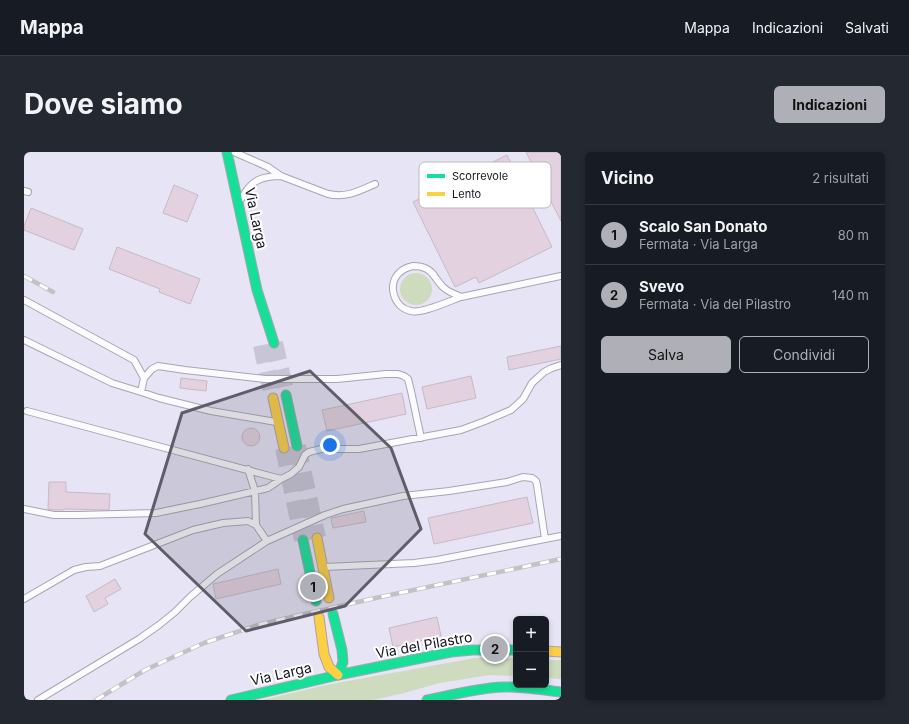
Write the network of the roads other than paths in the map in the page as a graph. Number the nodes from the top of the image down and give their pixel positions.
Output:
1 (227, 152) edge
2 (234, 152) edge
3 (281, 176) junction
4 (375, 184) dead end
5 (238, 205) junction
6 (561, 276) edge
7 (257, 290) junction
8 (461, 297) junction
9 (24, 300) edge
10 (260, 330) dead end
11 (24, 340) edge
12 (274, 342) tunnel mouth
13 (561, 365) edge
14 (144, 378) junction
15 (141, 392) junction
16 (286, 395) tunnel mouth
17 (273, 398) tunnel mouth
18 (27, 411) dead end
19 (278, 422) junction
20 (421, 438) junction
21 (297, 446) tunnel mouth
22 (284, 448) tunnel mouth
23 (248, 469) junction
24 (282, 478) junction
25 (255, 490) junction
26 (24, 509) edge
27 (256, 525) junction
28 (561, 536) edge
29 (317, 538) tunnel mouth
30 (545, 539) junction
31 (303, 540) tunnel mouth
32 (267, 541) junction
33 (323, 567) junction
34 (329, 598) dead end
35 (24, 599) edge
36 (316, 601) dead end
37 (333, 614) dead end
38 (319, 617) dead end
39 (513, 650) edge
40 (549, 651) edge
41 (561, 652) edge
42 (338, 675) junction
43 (561, 692) edge
44 (38, 700) edge
45 (231, 700) edge
46 (427, 700) edge

1 - 5 street, Via Larga
2 - 3 lane
3 - 4 lane
3 - 5 lane
5 - 7 street, Via Larga
6 - 8 lane
7 - 10 street, Via Larga
7 - 12 street, Via Larga
8 - 8 lane
9 - 14 lane
11 - 15 lane
13 - 20 lane
14 - 15 lane
14 - 20 lane
15 - 19 lane
16 - 21 street
17 - 19 street
18 - 23 lane
19 - 22 street
20 - 24 lane
23 - 24 lane
23 - 25 lane
24 - 25 lane
25 - 26 lane
25 - 27 lane
27 - 32 lane
27 - 35 lane
28 - 30 lane
29 - 33 street
30 - 32 lane
30 - 33 lane
31 - 36 street
32 - 44 lane
33 - 34 street
37 - 42 street
38 - 42 street, Via Larga
39 - 42 street, Via del Pilastro
40 - 41 street
42 - 45 street, Via Larga
43 - 46 street

